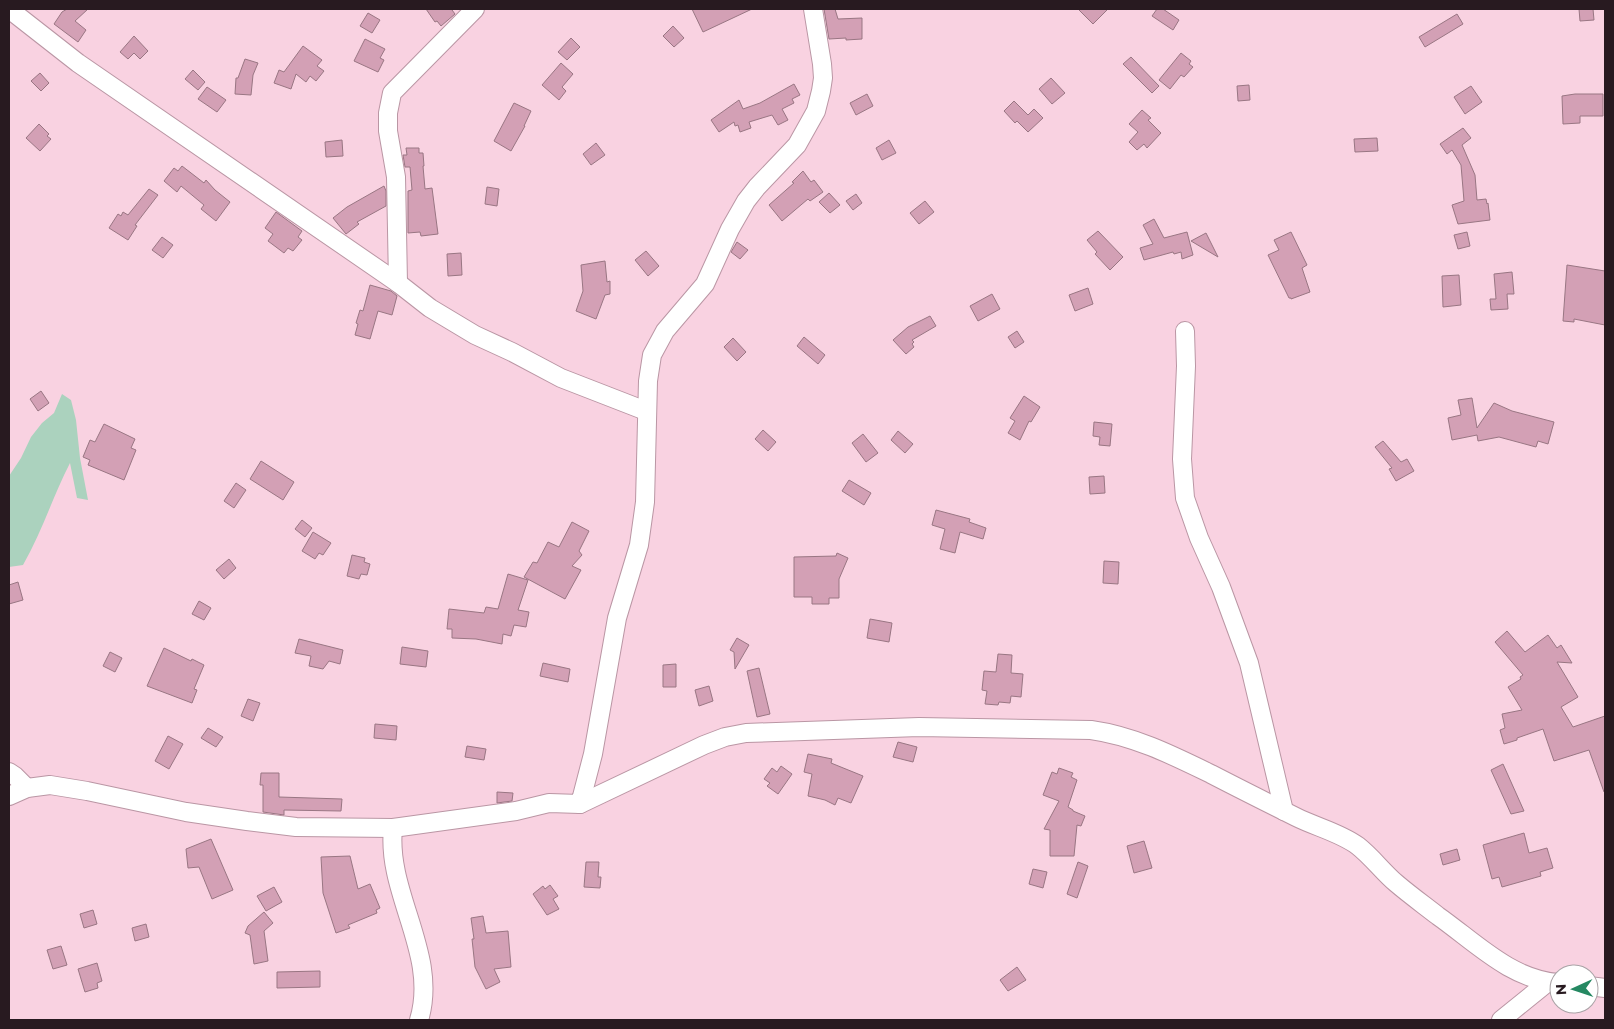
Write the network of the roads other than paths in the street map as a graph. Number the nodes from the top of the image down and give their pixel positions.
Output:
1 (9, 9) edge
2 (475, 9) edge
3 (813, 9) edge
4 (398, 283) junction
5 (1185, 331) dead end
6 (646, 412) junction
7 (9, 772) edge
8 (27, 788) junction
9 (9, 796) edge
10 (580, 804) junction
11 (1284, 811) junction
12 (393, 828) junction
13 (1549, 981) edge
14 (1549, 986) edge
15 (418, 1020) edge
16 (1501, 1020) edge

1 - 4 street
2 - 4 street
3 - 6 street
4 - 6 street
5 - 11 street
6 - 10 street
7 - 8 street
8 - 9 street
8 - 12 street
10 - 11 street
10 - 12 street
11 - 13 street
12 - 15 street
14 - 16 street

